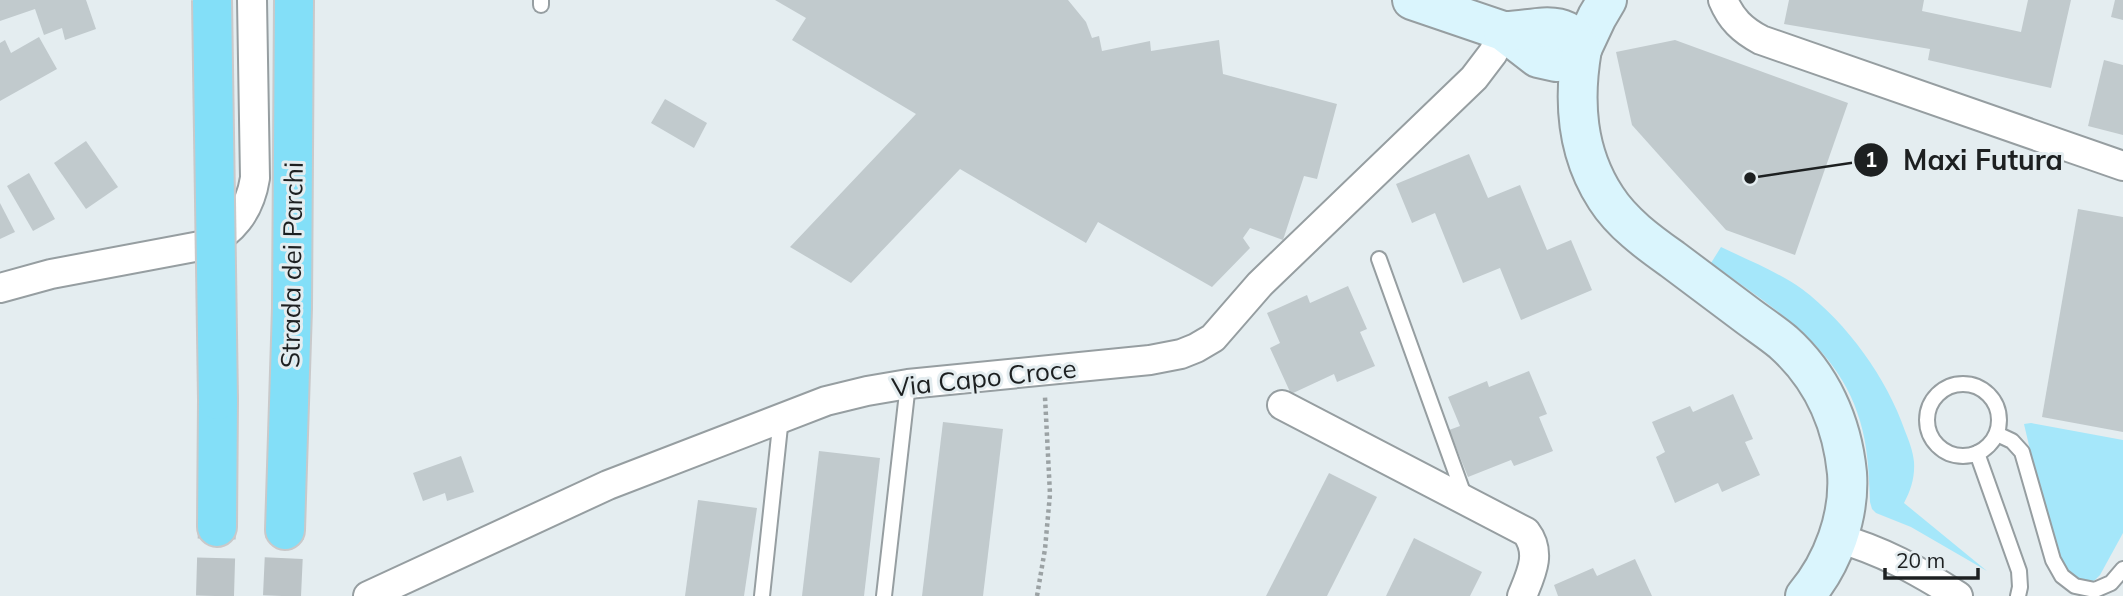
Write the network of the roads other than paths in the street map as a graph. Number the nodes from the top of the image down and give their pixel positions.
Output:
1 (212, 0) edge
2 (252, 0) edge
3 (294, 0) edge
4 (1412, 0) edge
5 (1590, 0) edge
6 (1607, 0) edge
7 (1723, 0) edge
8 (1505, 28) junction
9 (1583, 49) junction
10 (1581, 138) junction
11 (2123, 166) edge
12 (1379, 259) dead end
13 (0, 288) edge
14 (908, 384) junction
15 (1282, 405) dead end
16 (781, 417) junction
17 (1997, 434) junction
18 (1977, 453) junction
19 (1466, 500) junction
20 (217, 527) tunnel mouth
21 (285, 530) tunnel mouth
22 (1837, 538) junction
23 (2123, 569) edge
24 (368, 596) edge
25 (762, 596) edge
26 (884, 596) edge
27 (1522, 596) edge
28 (1805, 596) edge
29 (1958, 596) edge
30 (2018, 596) edge

1 - 20 highway, bridge
2 - 13 street
3 - 21 highway, Strada dei Parchi
4 - 8 main road
5 - 8 main road
6 - 9 main road
7 - 11 street
8 - 9 main road
8 - 10 main road
8 - 14 street, Via Capo Croce
9 - 10 main road
10 - 22 main road
12 - 19 lane
14 - 16 street, Via Capo Croce
14 - 26 lane
15 - 19 street
16 - 24 street, Via Capo Croce
16 - 25 lane
17 - 18 lane
17 - 18 lane
17 - 23 lane
18 - 30 lane
19 - 27 street
22 - 28 main road
22 - 29 street

